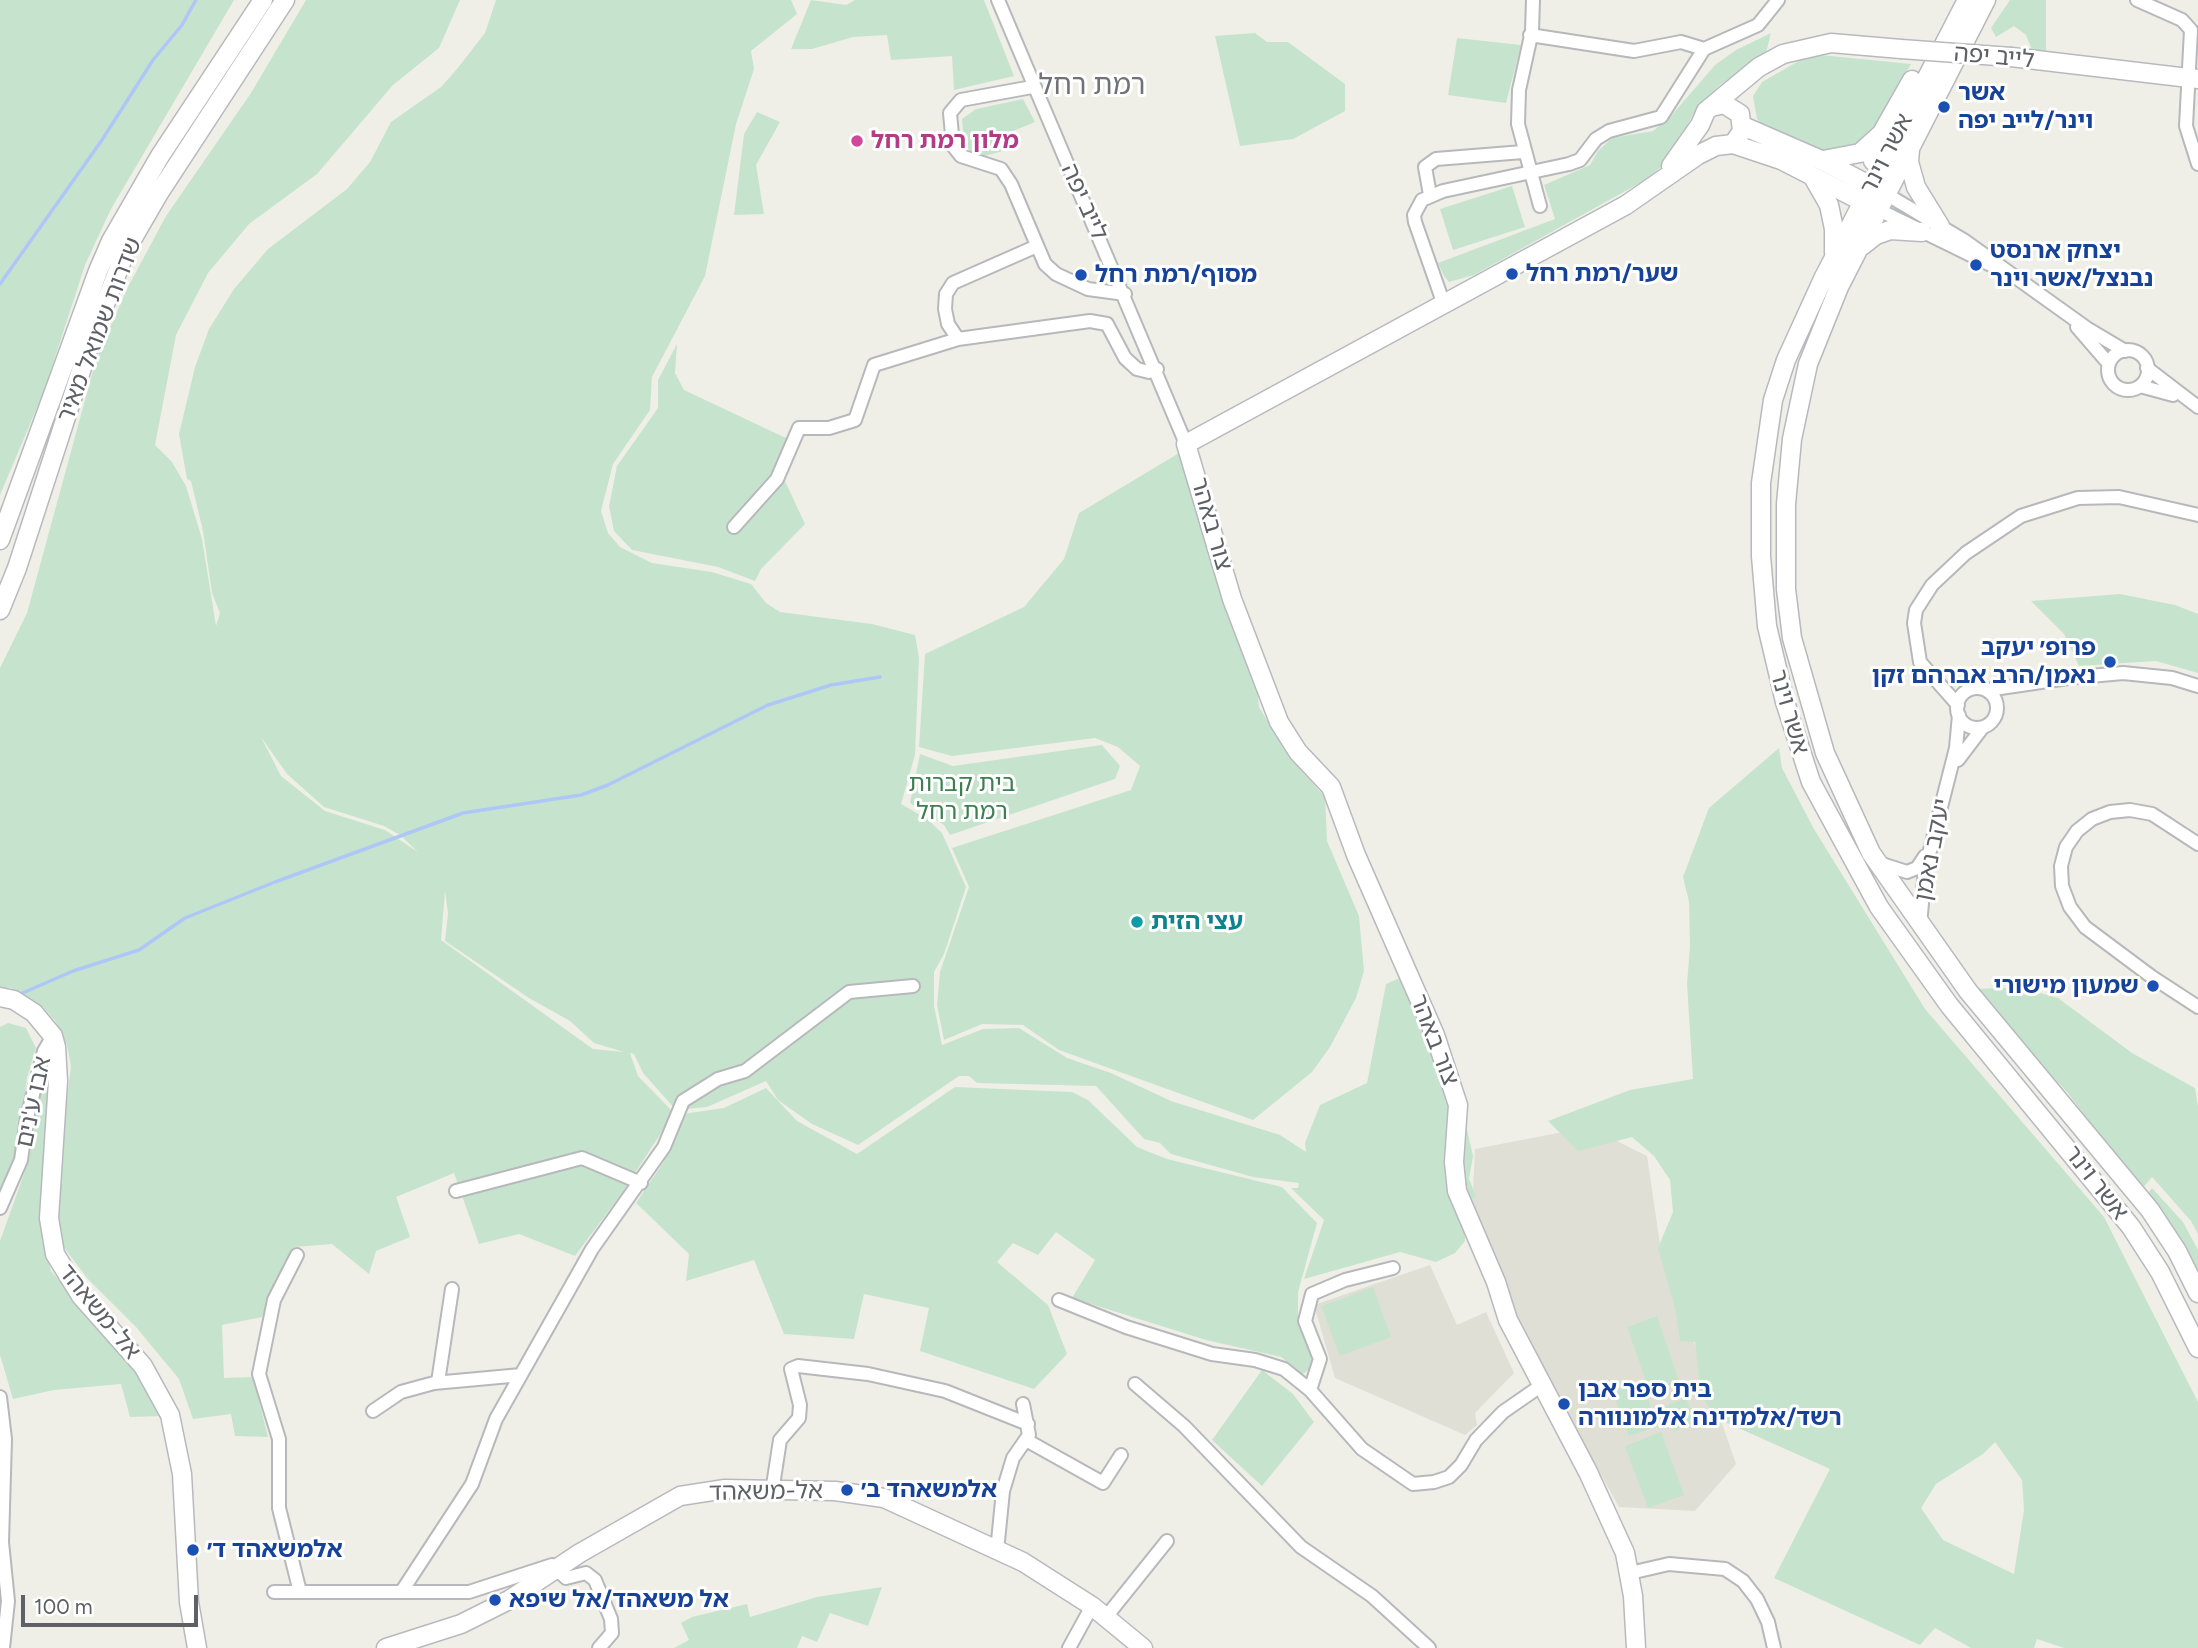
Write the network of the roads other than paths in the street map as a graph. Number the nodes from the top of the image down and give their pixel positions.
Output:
1 (263, 0) edge
2 (285, 0) edge
3 (998, 0) edge
4 (1533, 0) edge
5 (1778, 0) edge
6 (1954, 0) edge
7 (1967, 0) edge
8 (2137, 0) edge
9 (1986, 1) edge
10 (1530, 35) junction
11 (1704, 49) junction
12 (1759, 67) junction
13 (2193, 78) edge
14 (1032, 87) junction
15 (1711, 107) junction
16 (1741, 120) junction
17 (1700, 125) junction
18 (1884, 131) junction
19 (1724, 145) junction
20 (1910, 148) junction
21 (1523, 152) junction
22 (2198, 164) edge
23 (1816, 167) junction
24 (1530, 173) junction
25 (1662, 177) junction
26 (1430, 195) junction
27 (1875, 198) junction
28 (1540, 206) dead end
29 (1940, 226) junction
30 (1922, 232) junction
31 (1037, 246) junction
32 (1857, 251) junction
33 (1833, 259) junction
34 (2013, 275) junction
35 (1125, 294) junction
36 (1443, 302) junction
37 (2062, 311) junction
38 (958, 339) junction
39 (2125, 351) junction
40 (2109, 364) junction
41 (2147, 368) junction
42 (1157, 369) junction
43 (2140, 386) junction
44 (2184, 398) junction
45 (2198, 407) edge
46 (1186, 444) junction
47 (2198, 515) edge
48 (734, 527) dead end
49 (0, 540) edge
50 (0, 610) edge
51 (1929, 675) junction
52 (2035, 684) junction
53 (2198, 686) edge
54 (1969, 690) junction
55 (1987, 690) junction
56 (1958, 710) junction
57 (1997, 710) junction
58 (1983, 727) junction
59 (1949, 776) junction
60 (2198, 844) edge
61 (1929, 850) junction
62 (1877, 862) junction
63 (1920, 926) junction
64 (913, 986) dead end
65 (0, 997) edge
66 (2198, 1007) edge
67 (52, 1036) junction
68 (641, 1183) junction
69 (456, 1191) dead end
70 (0, 1208) edge
71 (298, 1255) dead end
72 (1393, 1268) dead end
73 (452, 1289) dead end
74 (2198, 1293) edge
75 (1059, 1300) dead end
76 (2198, 1348) edge
77 (521, 1375) junction
78 (438, 1382) junction
79 (1135, 1384) dead end
80 (1542, 1385) junction
81 (1310, 1390) junction
82 (0, 1397) edge
83 (1023, 1404) dead end
84 (373, 1411) dead end
85 (1028, 1424) junction
86 (1026, 1440) junction
87 (1121, 1455) dead end
88 (772, 1492) junction
89 (1167, 1541) dead end
90 (998, 1551) junction
91 (557, 1569) junction
92 (1630, 1573) junction
93 (402, 1591) junction
94 (274, 1592) dead end
95 (300, 1592) junction
96 (1099, 1611) junction
97 (3, 1648) edge
98 (197, 1648) edge
99 (386, 1648) edge
100 (599, 1648) edge
101 (1069, 1648) edge
102 (1143, 1648) edge
103 (1429, 1648) edge
104 (1636, 1648) edge
105 (1774, 1648) edge

1 - 49 main road, שדרות שמואל מאיר
2 - 50 main road, שדרות שמואל מאיר
3 - 14 street, לייב יפה
4 - 10 street
5 - 11 street
6 - 18 main road
7 - 27 main road, אשר וינר
8 - 13 street
9 - 20 main road, אשר וינר
10 - 11 street
10 - 21 street
11 - 24 street
12 - 13 main road, לייב יפה, bridge
12 - 15 main road, לייב יפה
12 - 16 main road
13 - 22 street
14 - 31 street
14 - 35 street, לייב יפה
15 - 16 main road
15 - 17 main road
16 - 19 main road
16 - 23 main road
17 - 19 main road
17 - 25 main road
18 - 23 main road
18 - 27 main road
19 - 23 main road
19 - 25 main road
20 - 27 main road, אשר וינר
20 - 29 main road
21 - 24 street
21 - 26 street
23 - 27 main road
23 - 33 main road
24 - 26 street
24 - 28 street
25 - 36 main road
26 - 36 street
27 - 29 street
27 - 30 street
27 - 32 main road, אשר וינר
27 - 33 main road, אשר וינר
29 - 34 street
30 - 32 main road
30 - 34 street
31 - 35 street
31 - 38 street
32 - 62 main road, אשר וינר
33 - 76 main road, אשר וינר
34 - 37 street
35 - 42 street, לייב יפה
36 - 46 main road
37 - 39 street
37 - 40 street
38 - 42 street
38 - 48 street
39 - 40 street
39 - 41 street
40 - 43 street
41 - 43 street
41 - 44 street
42 - 46 street, לייב יפה
43 - 44 street
44 - 45 street
46 - 80 main road, צור באהר
47 - 51 street
51 - 54 street
51 - 56 street
52 - 53 street
52 - 55 street
52 - 57 street
54 - 55 street
54 - 56 street
55 - 57 street
56 - 58 street
56 - 59 street, יעקב נאמן
57 - 58 street
58 - 59 street, יעקב נאמן
59 - 61 street, יעקב נאמן
60 - 66 street
61 - 62 street
61 - 63 street, יעקב נאמן
62 - 63 main road, אשר וינר
63 - 74 main road, אשר וינר
64 - 68 street
65 - 67 main road
67 - 70 street, אבו ע'נים
67 - 98 main road, אל-משאהד
68 - 69 street
68 - 77 street
71 - 95 street
72 - 81 street
73 - 78 street
75 - 81 street
77 - 78 street
77 - 93 street
78 - 84 street
79 - 103 street
80 - 81 street
80 - 92 main road, צור באהר
82 - 97 street
83 - 85 street
85 - 86 street
85 - 88 street
86 - 87 street
86 - 90 street
88 - 90 main road, אל-משאהד
88 - 91 main road, אל-משאהד
89 - 96 street
90 - 96 main road, אל-משאהד
91 - 93 street
91 - 99 main road, אל-משאהד
91 - 100 street
92 - 104 main road, צור באהר
92 - 105 street
93 - 95 street
94 - 95 street
96 - 101 street
96 - 102 main road, אל-משאהד

